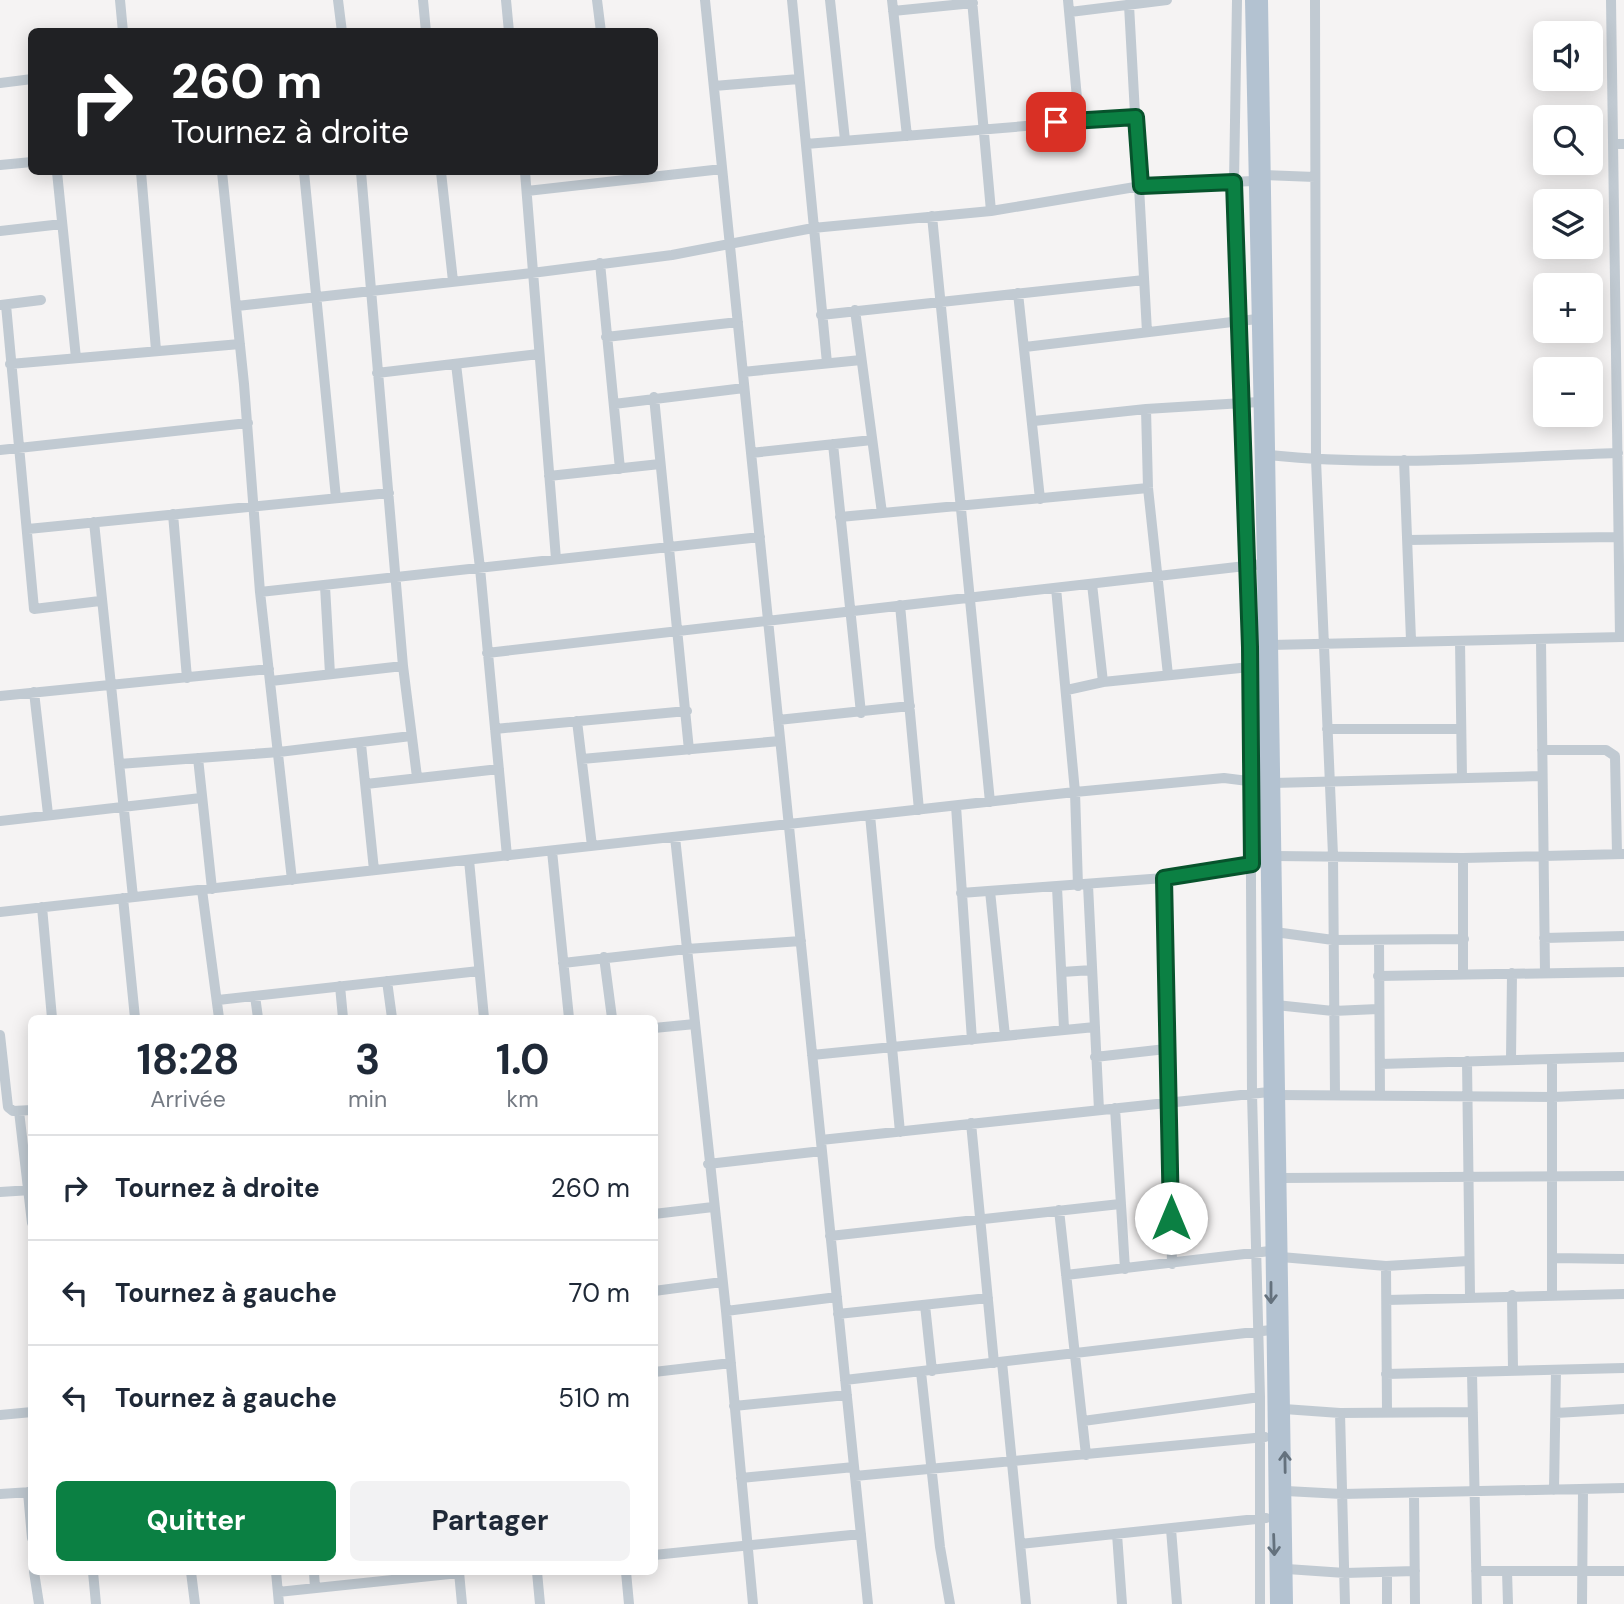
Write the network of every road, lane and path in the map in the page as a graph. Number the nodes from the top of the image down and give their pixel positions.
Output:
1 (120, 0) edge
2 (338, 0) edge
3 (423, 0) edge
4 (509, 0) edge
5 (597, 0) edge
6 (705, 0) edge
7 (792, 0) edge
8 (830, 0) edge
9 (1068, 0) edge
10 (1167, 0) edge
11 (1237, 0) edge
12 (1251, 0) edge
13 (1262, 0) edge
14 (1314, 0) edge
15 (1611, 0) edge
16 (972, 2) edge
17 (892, 5) edge
18 (1129, 5) junction
19 (1070, 12) junction
20 (123, 28) edge
21 (342, 28) edge
22 (426, 28) edge
23 (509, 28) edge
24 (600, 28) edge
25 (1624, 51) edge
26 (1612, 52) junction
27 (799, 79) junction
28 (28, 80) edge
29 (0, 83) edge
30 (714, 86) junction
31 (1136, 117) junction
32 (1079, 120) junction
33 (986, 128) junction
34 (907, 135) junction
35 (845, 140) junction
36 (806, 144) junction
37 (1613, 144) junction
38 (1624, 144) edge
39 (28, 162) edge
40 (0, 165) edge
41 (722, 169) junction
42 (658, 173) edge
43 (57, 175) edge
44 (141, 175) edge
45 (222, 175) edge
46 (304, 175) edge
47 (361, 175) edge
48 (441, 175) edge
49 (525, 175) edge
50 (617, 176) edge
51 (1315, 177) junction
52 (1259, 178) junction
53 (1234, 182) junction
54 (1141, 186) junction
55 (527, 191) junction
56 (991, 211) junction
57 (1619, 215) edge
58 (932, 216) junction
59 (62, 224) junction
60 (813, 228) junction
61 (0, 231) edge
62 (730, 242) junction
63 (600, 263) junction
64 (533, 273) junction
65 (1144, 280) junction
66 (453, 281) junction
67 (369, 291) junction
68 (1018, 293) junction
69 (315, 297) junction
70 (41, 300) dead end
71 (939, 302) junction
72 (3, 305) edge
73 (237, 306) junction
74 (855, 310) junction
75 (821, 315) junction
76 (1257, 319) junction
77 (1237, 321) junction
78 (738, 322) junction
79 (1620, 324) edge
80 (1147, 332) junction
81 (606, 337) junction
82 (240, 344) junction
83 (1025, 347) junction
84 (156, 349) junction
85 (539, 354) junction
86 (76, 359) junction
87 (861, 360) junction
88 (827, 363) junction
89 (10, 364) junction
90 (456, 364) junction
91 (743, 372) junction
92 (377, 373) junction
93 (744, 388) junction
94 (654, 397) junction
95 (1259, 402) junction
96 (1241, 403) junction
97 (614, 404) junction
98 (1146, 409) junction
99 (1621, 418) edge
100 (1034, 421) junction
101 (248, 423) junction
102 (872, 440) junction
103 (833, 444) junction
104 (19, 448) junction
105 (0, 450) edge
106 (751, 453) junction
107 (1618, 453) junction
108 (1269, 455) junction
109 (1316, 460) junction
110 (1405, 460) junction
111 (660, 464) junction
112 (620, 469) junction
113 (549, 476) junction
114 (1148, 488) junction
115 (388, 493) junction
116 (336, 498) junction
117 (1040, 499) junction
118 (253, 506) junction
119 (961, 506) junction
120 (882, 513) junction
121 (173, 514) junction
122 (840, 517) junction
123 (94, 522) junction
124 (27, 530) junction
125 (760, 537) junction
126 (1618, 537) junction
127 (1408, 540) junction
128 (668, 547) junction
129 (556, 559) junction
130 (1263, 564) junction
131 (1247, 565) junction
132 (480, 568) junction
133 (1158, 576) junction
134 (396, 578) junction
135 (1092, 584) junction
136 (326, 586) junction
137 (1056, 588) junction
138 (260, 592) junction
139 (970, 599) junction
140 (100, 601) junction
141 (900, 605) junction
142 (852, 610) junction
143 (768, 620) junction
144 (677, 629) junction
145 (1622, 637) edge
146 (1411, 640) junction
147 (1541, 640) junction
148 (1460, 641) junction
149 (1267, 645) junction
150 (1323, 645) junction
151 (487, 653) junction
152 (403, 666) junction
153 (1250, 667) junction
154 (269, 669) junction
155 (330, 674) junction
156 (1168, 675) junction
157 (187, 678) junction
158 (271, 681) junction
159 (1103, 682) junction
160 (110, 686) junction
161 (1067, 690) junction
162 (34, 692) junction
163 (0, 696) edge
164 (910, 706) junction
165 (687, 710) junction
166 (861, 713) junction
167 (778, 720) junction
168 (578, 721) junction
169 (495, 729) junction
170 (1327, 729) junction
171 (1461, 729) junction
172 (411, 736) junction
173 (780, 741) junction
174 (361, 744) junction
175 (689, 750) junction
176 (1542, 750) junction
177 (279, 752) junction
178 (198, 758) junction
179 (582, 759) junction
180 (119, 764) junction
181 (499, 769) junction
182 (1621, 774) edge
183 (1541, 776) junction
184 (417, 777) junction
185 (1462, 778) junction
186 (1329, 780) junction
187 (1263, 782) junction
188 (366, 784) junction
189 (1075, 792) junction
190 (201, 798) junction
191 (990, 802) junction
192 (956, 806) junction
193 (124, 807) junction
194 (919, 810) junction
195 (48, 814) junction
196 (870, 815) junction
197 (0, 821) edge
198 (789, 824) junction
199 (675, 837) junction
200 (592, 846) junction
201 (552, 851) junction
202 (1620, 854) edge
203 (1333, 855) junction
204 (507, 856) junction
205 (1544, 857) junction
206 (1463, 859) junction
207 (469, 860) junction
208 (1264, 861) junction
209 (374, 870) junction
210 (1164, 878) junction
211 (292, 880) junction
212 (1083, 885) junction
213 (1057, 887) junction
214 (207, 889) junction
215 (990, 891) junction
216 (961, 893) junction
217 (128, 898) junction
218 (42, 907) junction
219 (0, 912) edge
220 (1275, 932) junction
221 (1624, 936) edge
222 (1544, 938) junction
223 (1464, 939) junction
224 (1333, 940) junction
225 (800, 941) junction
226 (1379, 941) junction
227 (687, 949) junction
228 (604, 957) junction
229 (563, 963) junction
230 (1092, 970) junction
231 (479, 971) junction
232 (1062, 972) junction
233 (1624, 972) edge
234 (1464, 973) junction
235 (1512, 973) junction
236 (1545, 973) junction
237 (1378, 976) junction
238 (387, 981) junction
239 (340, 986) junction
240 (256, 996) junction
241 (218, 1000) junction
242 (1276, 1005) junction
243 (1378, 1009) junction
244 (1333, 1011) junction
245 (52, 1015) edge
246 (135, 1015) edge
247 (219, 1015) edge
248 (258, 1015) edge
249 (343, 1015) edge
250 (392, 1015) edge
251 (484, 1015) edge
252 (569, 1015) edge
253 (612, 1015) edge
254 (695, 1024) junction
255 (1095, 1027) junction
256 (658, 1028) edge
257 (1064, 1029) junction
258 (0, 1035) edge
259 (1005, 1036) junction
260 (972, 1040) junction
261 (893, 1046) junction
262 (1166, 1049) junction
263 (812, 1055) junction
264 (1095, 1057) junction
265 (1624, 1057) edge
266 (1511, 1060) junction
267 (1552, 1060) junction
268 (1467, 1061) junction
269 (1380, 1064) junction
270 (1274, 1093) junction
271 (1252, 1094) junction
272 (1624, 1094) edge
273 (1335, 1095) junction
274 (1380, 1095) junction
275 (1467, 1097) junction
276 (1553, 1097) junction
277 (1168, 1102) junction
278 (1115, 1108) junction
279 (28, 1110) edge
280 (1099, 1110) junction
281 (19, 1111) junction
282 (971, 1123) junction
283 (901, 1132) junction
284 (821, 1140) junction
285 (822, 1151) junction
286 (708, 1164) junction
287 (1624, 1176) edge
288 (1553, 1177) junction
289 (1280, 1178) junction
290 (1467, 1179) junction
291 (28, 1182) edge
292 (28, 1190) edge
293 (0, 1192) edge
294 (1120, 1205) junction
295 (713, 1207) junction
296 (1059, 1210) junction
297 (658, 1214) edge
298 (981, 1217) junction
299 (830, 1236) junction
300 (1256, 1251) junction
301 (1276, 1254) junction
302 (1552, 1258) junction
303 (1624, 1259) edge
304 (1468, 1261) junction
305 (1172, 1264) junction
306 (1386, 1266) junction
307 (1125, 1269) junction
308 (1066, 1275) junction
309 (722, 1282) junction
310 (658, 1290) edge
311 (1624, 1294) edge
312 (1512, 1295) junction
313 (1552, 1295) junction
314 (1470, 1296) junction
315 (837, 1297) junction
316 (988, 1298) junction
317 (1387, 1300) junction
318 (925, 1305) junction
319 (726, 1311) junction
320 (838, 1314) junction
321 (1271, 1331) junction
322 (1256, 1332) junction
323 (1074, 1355) junction
324 (998, 1362) junction
325 (731, 1363) junction
326 (1624, 1368) edge
327 (1513, 1370) junction
328 (1556, 1370) junction
329 (926, 1371) junction
330 (658, 1372) edge
331 (1472, 1373) junction
332 (1386, 1374) junction
333 (845, 1380) junction
334 (846, 1395) junction
335 (1260, 1397) junction
336 (734, 1406) junction
337 (1284, 1409) junction
338 (1624, 1409) edge
339 (28, 1412) edge
340 (1387, 1412) junction
341 (1473, 1412) junction
342 (1340, 1413) junction
343 (1556, 1413) junction
344 (0, 1415) edge
345 (1083, 1420) junction
346 (1266, 1436) junction
347 (1086, 1455) junction
348 (1011, 1461) junction
349 (934, 1467) junction
350 (854, 1472) junction
351 (741, 1478) junction
352 (1624, 1488) edge
353 (1554, 1490) junction
354 (1583, 1490) junction
355 (1286, 1491) junction
356 (28, 1492) edge
357 (1475, 1492) junction
358 (1414, 1493) junction
359 (0, 1494) edge
360 (1342, 1494) junction
361 (1267, 1518) junction
362 (1171, 1529) junction
363 (861, 1534) junction
364 (1117, 1535) junction
365 (1020, 1544) junction
366 (748, 1545) junction
367 (658, 1555) edge
368 (1287, 1569) junction
369 (1415, 1571) junction
370 (1476, 1571) junction
371 (1507, 1571) junction
372 (1624, 1571) edge
373 (1582, 1572) junction
374 (1345, 1573) junction
375 (1387, 1573) junction
376 (34, 1575) edge
377 (93, 1575) edge
378 (191, 1575) edge
379 (276, 1575) edge
380 (314, 1575) edge
381 (459, 1575) edge
382 (537, 1575) edge
383 (626, 1575) edge
384 (402, 1576) edge
385 (316, 1588) junction
386 (278, 1592) junction
387 (39, 1604) edge
388 (96, 1604) edge
389 (195, 1604) edge
390 (279, 1604) edge
391 (462, 1604) edge
392 (540, 1604) edge
393 (629, 1604) edge
394 (753, 1604) edge
395 (868, 1604) edge
396 (950, 1604) edge
397 (1027, 1604) edge
398 (1122, 1604) edge
399 (1177, 1604) edge
400 (1261, 1604) edge
401 (1276, 1604) edge
402 (1287, 1604) edge
403 (1345, 1604) edge
404 (1387, 1604) edge
405 (1415, 1604) edge
406 (1477, 1604) edge
407 (1508, 1604) edge
408 (1582, 1604) edge

1 - 20 street
2 - 21 street
3 - 22 street
4 - 23 street
5 - 24 street
6 - 30 street
7 - 27 street
8 - 35 street
9 - 19 street
10 - 18 street
11 - 53 street
12 - 52 main road
13 - 52 main road
14 - 51 street
15 - 26 street
16 - 17 street
16 - 33 street
17 - 34 street
18 - 19 street
18 - 31 street
19 - 32 street
25 - 26 street
26 - 37 street
27 - 30 street
27 - 36 street
28 - 29 street
30 - 41 street
31 - 32 street
31 - 54 street
32 - 33 street
33 - 34 street
33 - 56 street
34 - 35 street
35 - 36 street
36 - 60 street
37 - 38 street
37 - 57 street
39 - 40 street
41 - 42 street
41 - 62 street
43 - 59 street
44 - 84 street
45 - 73 street
46 - 69 street
47 - 67 street
48 - 66 street
49 - 55 street
50 - 55 street
51 - 52 street
51 - 109 street
52 - 53 street
52 - 76 main road
52 - 108 main road
53 - 54 street
53 - 77 street
54 - 56 street
54 - 65 street
55 - 64 street
56 - 58 street
57 - 79 street
58 - 60 street
58 - 71 street
59 - 61 street
59 - 86 street
60 - 62 street
60 - 75 street
62 - 63 street
62 - 78 street
63 - 64 street
63 - 81 street
64 - 66 street
64 - 85 street
65 - 68 street
65 - 80 street
66 - 67 street
67 - 69 street
67 - 92 street
68 - 71 street
68 - 83 street
69 - 73 street
69 - 116 street
70 - 72 street
71 - 74 street
71 - 119 street
72 - 89 street
73 - 82 street
74 - 75 street
74 - 87 street
75 - 88 street
76 - 77 street
76 - 95 main road
77 - 80 street
77 - 96 street
78 - 81 street
78 - 91 street
79 - 99 street
80 - 83 street
81 - 97 street
82 - 84 street
82 - 101 street
83 - 100 street
84 - 86 street
85 - 90 street
85 - 113 street
86 - 89 street
87 - 88 street
87 - 102 street
88 - 91 street
89 - 104 street
90 - 92 street
90 - 132 street
91 - 93 street
92 - 115 street
93 - 94 street
93 - 106 street
94 - 97 street
94 - 111 street
95 - 96 street
95 - 130 main road
96 - 98 street
96 - 131 street
97 - 112 street
98 - 100 street
98 - 114 street
99 - 107 street
100 - 117 street
101 - 104 street
101 - 118 street
102 - 103 street
102 - 120 street
103 - 106 street
103 - 122 street
104 - 105 street
104 - 124 street
106 - 125 street
107 - 110 street
107 - 126 street
108 - 109 street
108 - 149 main road
109 - 110 street
109 - 150 street
110 - 127 street
111 - 112 street
111 - 128 street
112 - 113 street
113 - 129 street
114 - 117 street
114 - 133 street
115 - 116 street
115 - 134 street
116 - 118 street
117 - 119 street
118 - 121 street
118 - 138 street
119 - 120 street
119 - 139 street
120 - 122 street
121 - 123 street
121 - 157 street
122 - 142 street
123 - 124 street
123 - 140 street
124 - 140 street
125 - 128 street
125 - 143 street
126 - 127 street
126 - 145 street
127 - 146 street
128 - 129 street
128 - 144 street
129 - 132 street
130 - 131 street
130 - 149 main road
131 - 133 street
131 - 153 street
132 - 134 street
132 - 151 street
133 - 135 street
133 - 156 street
134 - 136 street
134 - 152 street
135 - 137 street
135 - 159 street
136 - 138 street
136 - 155 street
137 - 139 street
137 - 161 street
138 - 154 street
139 - 141 street
139 - 191 street
140 - 160 street
141 - 142 street
141 - 164 street
142 - 143 street
142 - 166 street
143 - 144 street
143 - 167 street
144 - 151 street
144 - 165 street
145 - 147 street
146 - 148 street
146 - 150 street
147 - 148 street
147 - 176 street
148 - 171 street
149 - 150 street
149 - 187 main road
150 - 170 street
151 - 169 street
152 - 155 street
152 - 172 street
153 - 156 street
153 - 187 street
154 - 157 street
154 - 158 street
155 - 158 street
156 - 159 street
157 - 160 street
158 - 177 street
159 - 161 street
160 - 162 street
160 - 180 street
161 - 189 street
162 - 163 street
162 - 195 street
164 - 166 street
164 - 194 street
165 - 168 street
165 - 175 street
166 - 167 street
167 - 173 street
168 - 169 street
168 - 179 street
169 - 181 street
170 - 171 street
170 - 186 street
171 - 185 street
172 - 174 street
172 - 184 street
173 - 175 street
173 - 198 street
174 - 177 street
174 - 188 street
175 - 179 street
176 - 182 street
176 - 183 street
177 - 178 street
177 - 211 street
178 - 180 street
178 - 190 street
179 - 200 street
180 - 193 street
181 - 184 street
181 - 204 street
182 - 202 street
183 - 185 street
183 - 205 street
184 - 188 street
185 - 186 street
186 - 187 street
186 - 203 street
187 - 189 street
187 - 208 main road
187 - 208 street
188 - 209 street
189 - 191 street
189 - 212 street
190 - 193 street
190 - 214 street
191 - 192 street
192 - 194 street
192 - 216 street
193 - 195 street
193 - 217 street
194 - 196 street
195 - 197 street
196 - 198 street
196 - 261 street
198 - 199 street
198 - 225 street
199 - 200 street
199 - 227 street
200 - 201 street
201 - 204 street
201 - 229 street
202 - 205 street
203 - 206 street
203 - 208 street
203 - 224 street
204 - 207 street
205 - 206 street
205 - 222 street
206 - 223 street
207 - 209 street
207 - 231 street
208 - 210 street
208 - 220 main road
208 - 270 main road
208 - 271 street
209 - 211 street
210 - 212 street
210 - 262 street
211 - 214 street
212 - 213 street
212 - 230 street
213 - 215 street
213 - 232 street
214 - 217 street
214 - 241 street
215 - 216 street
215 - 259 street
216 - 260 street
217 - 218 street
217 - 246 street
218 - 219 street
218 - 245 street
220 - 224 street
220 - 242 main road
221 - 222 street
222 - 236 street
223 - 226 street
223 - 234 street
224 - 226 street
224 - 244 street
225 - 227 street
225 - 263 street
226 - 237 street
227 - 228 street
227 - 254 street
228 - 229 street
228 - 253 street
229 - 252 street
230 - 232 street
230 - 255 street
231 - 238 street
231 - 251 street
232 - 257 street
233 - 236 street
234 - 235 street
234 - 237 street
235 - 236 street
235 - 266 street
237 - 243 street
238 - 239 street
238 - 250 street
239 - 240 street
239 - 249 street
240 - 241 street
240 - 248 street
241 - 247 street
242 - 244 street
242 - 270 main road
243 - 244 street
243 - 269 street
244 - 273 street
254 - 256 street
254 - 286 street
255 - 257 street
255 - 264 street
257 - 259 street
258 - 281 street
259 - 260 street
260 - 261 street
261 - 263 street
261 - 283 street
262 - 264 street
262 - 277 street
263 - 284 street
264 - 280 street
265 - 267 street
266 - 267 street
266 - 268 street
267 - 276 street
268 - 269 street
268 - 275 street
269 - 274 street
270 - 271 street
270 - 273 street
270 - 289 main road
270 - 301 main road
271 - 277 street
271 - 300 street
272 - 276 street
273 - 274 street
274 - 275 street
275 - 276 street
275 - 290 street
276 - 288 street
277 - 278 street
277 - 305 street
278 - 280 street
278 - 294 street
279 - 281 street
280 - 282 street
281 - 291 street
282 - 283 street
282 - 298 street
283 - 284 street
284 - 285 street
285 - 286 street
285 - 299 street
286 - 295 street
287 - 288 street
288 - 290 street
288 - 302 street
289 - 290 street
289 - 301 main road
290 - 304 street
292 - 293 street
294 - 296 street
294 - 307 street
295 - 297 street
295 - 309 street
296 - 298 street
296 - 308 street
298 - 299 street
298 - 316 street
299 - 315 street
300 - 301 street
300 - 305 street
300 - 322 street
301 - 306 street
301 -> 321 main road
301 - 337 main road
302 - 303 street
302 - 313 street
304 - 306 street
304 - 314 street
305 - 307 street
306 - 317 street
307 - 308 street
308 - 323 street
309 - 310 street
309 - 319 street
311 - 313 street
312 - 313 street
312 - 314 street
312 - 327 street
314 - 317 street
315 - 319 street
315 - 320 street
316 - 318 street
316 - 324 street
317 - 332 street
318 - 320 street
318 - 329 street
319 - 325 street
320 - 333 street
321 - 322 street
321 - 346 main road
322 - 323 street
322 - 335 street
323 - 324 street
323 - 345 street
324 - 329 street
324 - 348 street
325 - 330 street
325 - 336 street
326 - 328 street
327 - 328 street
327 - 331 street
328 - 343 street
329 - 333 street
329 - 349 street
331 - 332 street
331 - 341 street
332 - 340 street
333 - 334 street
334 - 336 street
334 - 350 street
335 - 345 street
335 - 346 street
336 - 351 street
337 - 342 street
355 -> 337 main road
338 - 343 street
339 - 344 street
340 - 341 street
340 - 342 street
341 - 357 street
342 - 360 street
343 - 353 street
345 - 347 street
346 - 347 street
346 - 361 main road
347 - 348 street
348 - 349 street
348 - 365 street
349 - 350 street
349 - 396 street
350 - 351 street
350 - 363 street
351 - 366 street
352 - 354 street
353 - 354 street
353 - 357 street
354 - 373 street
355 - 360 street
355 - 368 main road
356 - 359 street
357 - 358 street
357 - 370 street
358 - 360 street
358 - 369 street
360 - 374 street
361 - 362 street
361 - 400 street
361 -> 401 main road
362 - 364 street
362 - 399 street
363 - 366 street
363 - 395 street
364 - 365 street
364 - 398 street
365 - 397 street
366 - 367 street
366 - 394 street
368 - 374 street
368 - 402 main road
369 - 375 street
369 - 405 street
370 - 371 street
370 - 406 street
371 - 373 street
371 - 407 street
372 - 373 street
373 - 408 street
374 - 375 street
374 - 403 street
375 - 404 street
376 - 387 street
377 - 388 street
378 - 389 street
379 - 386 street
380 - 385 street
381 - 391 street
382 - 392 street
383 - 393 street
384 - 385 street
385 - 386 street
386 - 390 street

